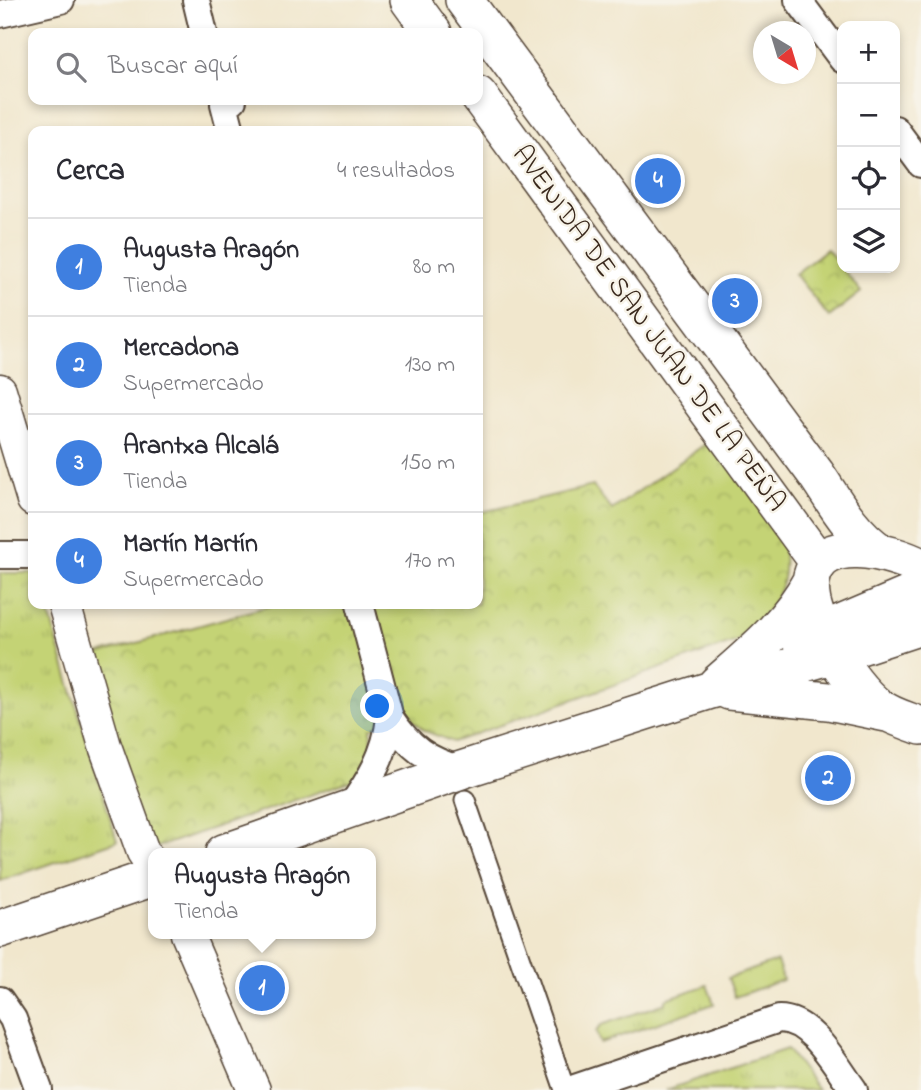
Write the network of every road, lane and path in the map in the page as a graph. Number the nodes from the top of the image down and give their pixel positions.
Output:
1 (61, 0) edge
2 (196, 0) edge
3 (464, 0) edge
4 (798, 0) edge
5 (0, 14) edge
6 (203, 28) edge
7 (837, 52) edge
8 (483, 102) edge
9 (224, 105) edge
10 (230, 126) edge
11 (900, 136) edge
12 (921, 164) edge
13 (0, 390) edge
14 (28, 483) edge
15 (880, 552) junction
16 (0, 555) edge
17 (28, 555) edge
18 (921, 568) edge
19 (815, 572) junction
20 (921, 590) edge
21 (65, 609) edge
22 (361, 609) edge
23 (921, 626) edge
24 (829, 642) junction
25 (711, 690) junction
26 (390, 718) junction
27 (906, 720) edge
28 (463, 785) junction
29 (349, 809) junction
30 (238, 848) edge
31 (148, 860) edge
32 (148, 879) edge
33 (0, 929) edge
34 (189, 939) edge
35 (4, 1015) edge
36 (39, 1090) edge
37 (254, 1090) edge
38 (567, 1090) edge
39 (854, 1090) edge

1 - 5 street
2 - 6 street
3 - 15 main road, AVENIDA DE SAN JUAN DE LA PEÑA
4 - 7 street
8 - 19 main road, AVENIDA DE SAN JUAN DE LA PEÑA
9 - 10 street
11 - 12 street
13 - 14 street
15 - 18 main road, AVENIDA DE SAN JUAN DE LA PEÑA
15 - 19 main road, AVENIDA DE SAN JUAN DE LA PEÑA
16 - 17 street
19 - 24 main road, AVENIDA DE SAN JUAN DE LA PEÑA
19 - 25 main road
20 - 24 main road
21 - 31 street
22 - 26 street
23 - 24 main road
24 - 25 main road
24 - 27 main road, AVENIDA DE SAN JUAN DE LA PEÑA
25 - 27 main road
25 - 28 main road
26 - 28 street
26 - 29 street
28 - 29 main road
28 - 38 street
29 - 30 main road
32 - 33 main road
34 - 37 street
35 - 36 street
38 - 39 street

